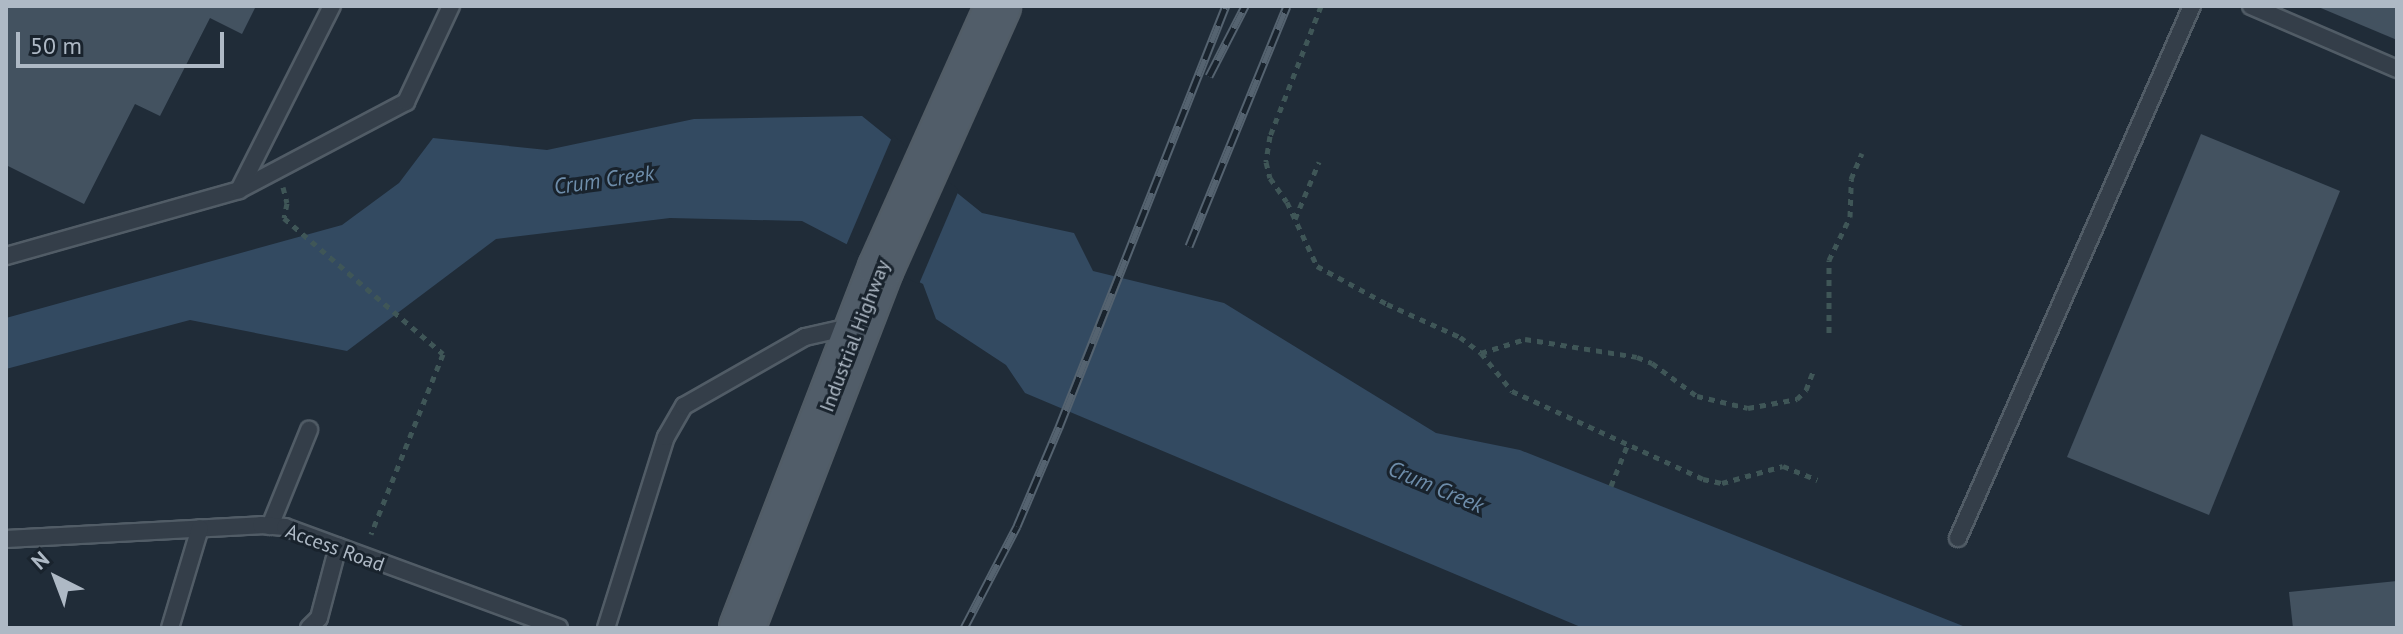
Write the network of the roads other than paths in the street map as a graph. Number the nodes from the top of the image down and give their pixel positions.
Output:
1 (332, 6) edge
2 (451, 6) edge
3 (991, 6) edge
4 (998, 6) edge
5 (2192, 6) edge
6 (2251, 6) edge
7 (978, 48) junction
8 (2397, 69) edge
9 (239, 190) junction
10 (6, 256) edge
11 (859, 324) junction
12 (309, 430) dead end
13 (270, 526) junction
14 (200, 528) junction
15 (1958, 538) dead end
16 (6, 539) edge
17 (338, 546) junction
18 (172, 628) edge
19 (309, 628) edge
20 (559, 628) edge
21 (606, 628) edge
22 (742, 628) edge

1 - 9 lane
2 - 9 lane
3 - 7 main road, Industrial Highway
4 - 7 main road, Industrial Highway
5 - 15 lane
6 - 8 lane
7 - 11 main road, Industrial Highway
9 - 10 lane
11 - 21 lane
11 - 22 main road, Industrial Highway
12 - 13 lane
13 - 14 lane, Access Road
13 - 17 lane, Access Road
14 - 16 lane, Access Road
14 - 18 lane
17 - 19 lane
17 - 20 lane, Access Road

